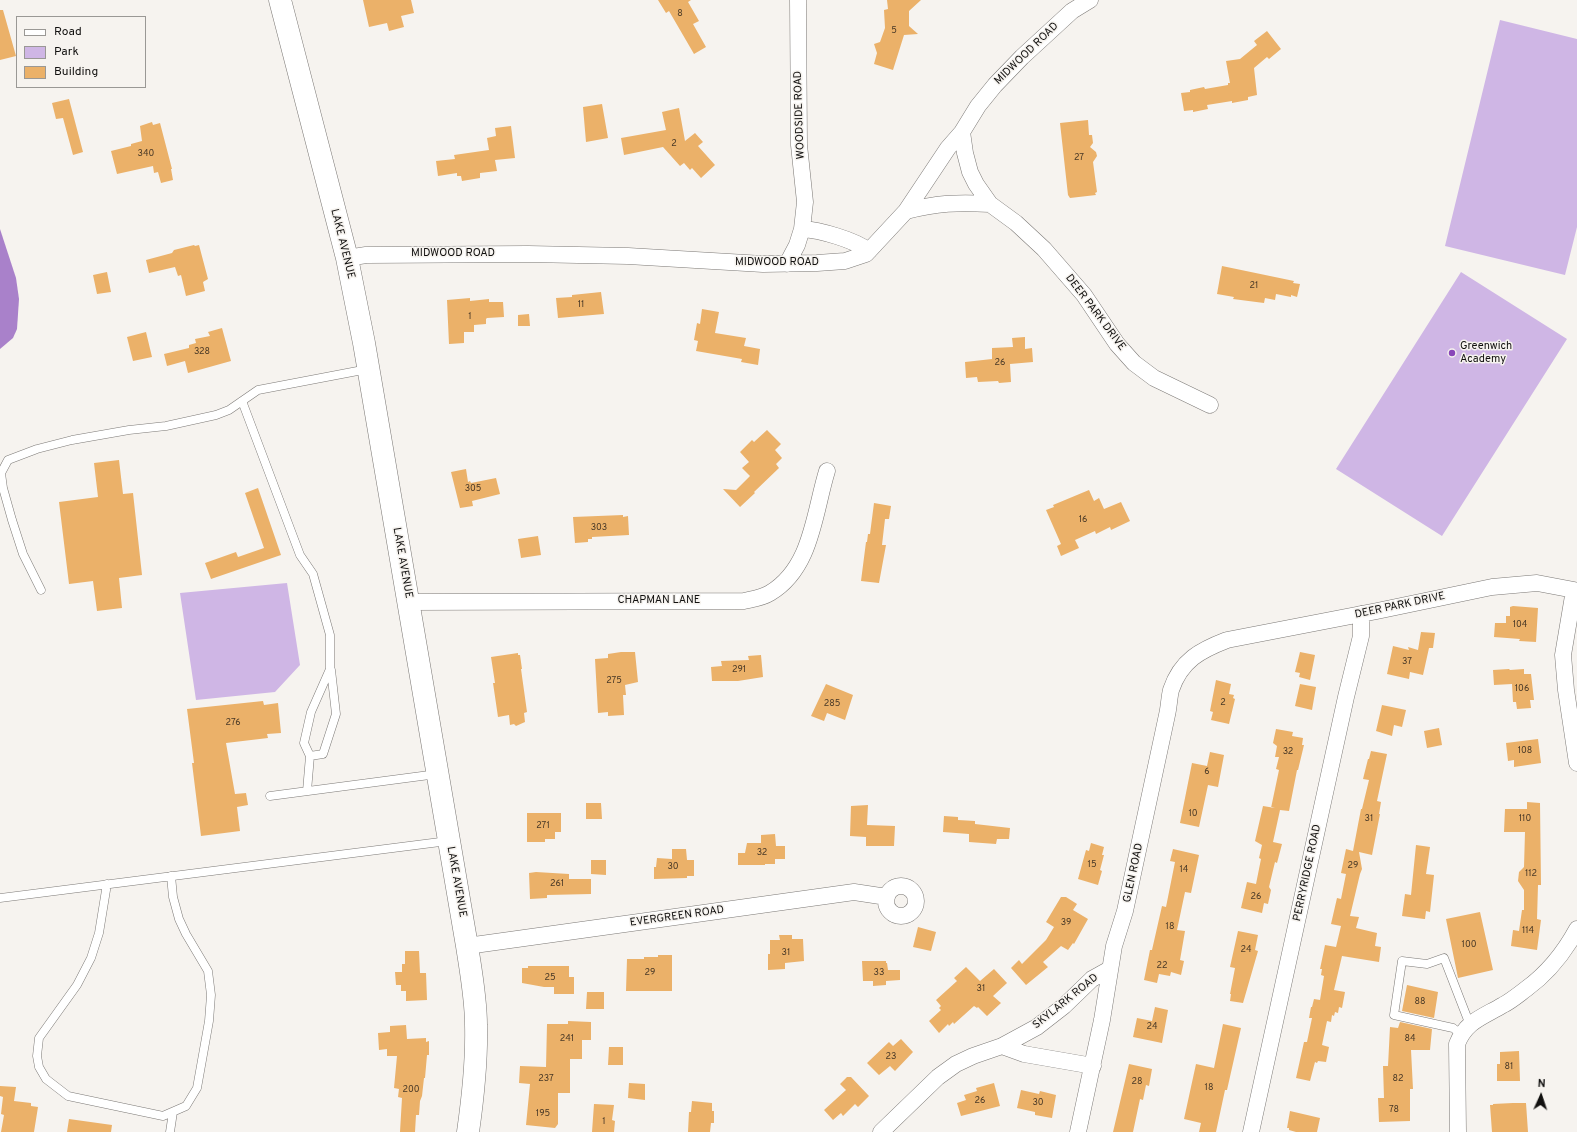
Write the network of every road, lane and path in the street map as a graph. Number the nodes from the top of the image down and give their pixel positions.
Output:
1 (280, 0) edge
2 (798, 0) edge
3 (1090, 0) edge
4 (962, 132) junction
5 (990, 204) junction
6 (906, 211) junction
7 (802, 229) junction
8 (869, 251) junction
9 (347, 258) junction
10 (787, 264) junction
11 (369, 369) junction
12 (242, 401) junction
13 (1210, 405) dead end
14 (827, 471) dead end
15 (41, 590) dead end
16 (1576, 591) edge
17 (408, 602) junction
18 (1361, 614) junction
19 (1227, 640) joint
20 (330, 669) junction
21 (310, 756) junction
22 (1577, 763) edge
23 (438, 774) junction
24 (307, 791) junction
25 (270, 796) dead end
26 (449, 841) junction
27 (171, 876) junction
28 (106, 884) junction
29 (887, 896) dead end
30 (0, 898) edge
31 (1577, 929) edge
32 (467, 946) junction
33 (1110, 969) junction
34 (1466, 1029) junction
35 (1002, 1046) junction
36 (1092, 1066) junction
37 (173, 1112) junction
38 (170, 1132) edge
39 (468, 1132) edge
40 (881, 1132) edge
41 (1078, 1132) edge
42 (1251, 1132) edge
43 (1458, 1132) edge

1 - 9 main road, LAKE AVENUE
2 - 7 street, WOODSIDE ROAD
3 - 4 street, MIDWOOD ROAD
4 - 5 street, DEER PARK DRIVE
4 - 6 street, MIDWOOD ROAD
5 - 6 street
5 - 13 street, DEER PARK DRIVE
6 - 8 street, MIDWOOD ROAD
7 - 8 street
7 - 10 street, WOODSIDE ROAD
8 - 10 street, MIDWOOD ROAD
9 - 10 street, MIDWOOD ROAD
9 - 11 main road, LAKE AVENUE
11 - 12 lane
11 - 17 main road, LAKE AVENUE
12 - 15 lane
12 - 20 lane
14 - 17 street, CHAPMAN LANE
16 - 18 street, DEER PARK DRIVE
16 - 22 street
17 - 23 main road, LAKE AVENUE
18 - 19 street, DEER PARK DRIVE
18 - 42 street, PERRYRIDGE ROAD
19 - 33 street, GLEN ROAD
20 - 21 lane
20 - 21 lane
21 - 24 lane
23 - 24 lane
23 - 26 main road, LAKE AVENUE
24 - 25 lane
26 - 27 lane
26 - 32 main road, LAKE AVENUE
27 - 28 lane
27 - 37 lane
28 - 30 lane
28 - 37 lane
29 - 32 street, EVERGREEN ROAD
31 - 34 street
32 - 39 main road, LAKE AVENUE
33 - 35 street, SKYLARK ROAD
33 - 36 street, GLEN ROAD
34 - 34 lane
34 - 43 street
35 - 36 street
35 - 40 street, SKYLARK ROAD
36 - 41 street, GLEN ROAD
37 - 38 lane

